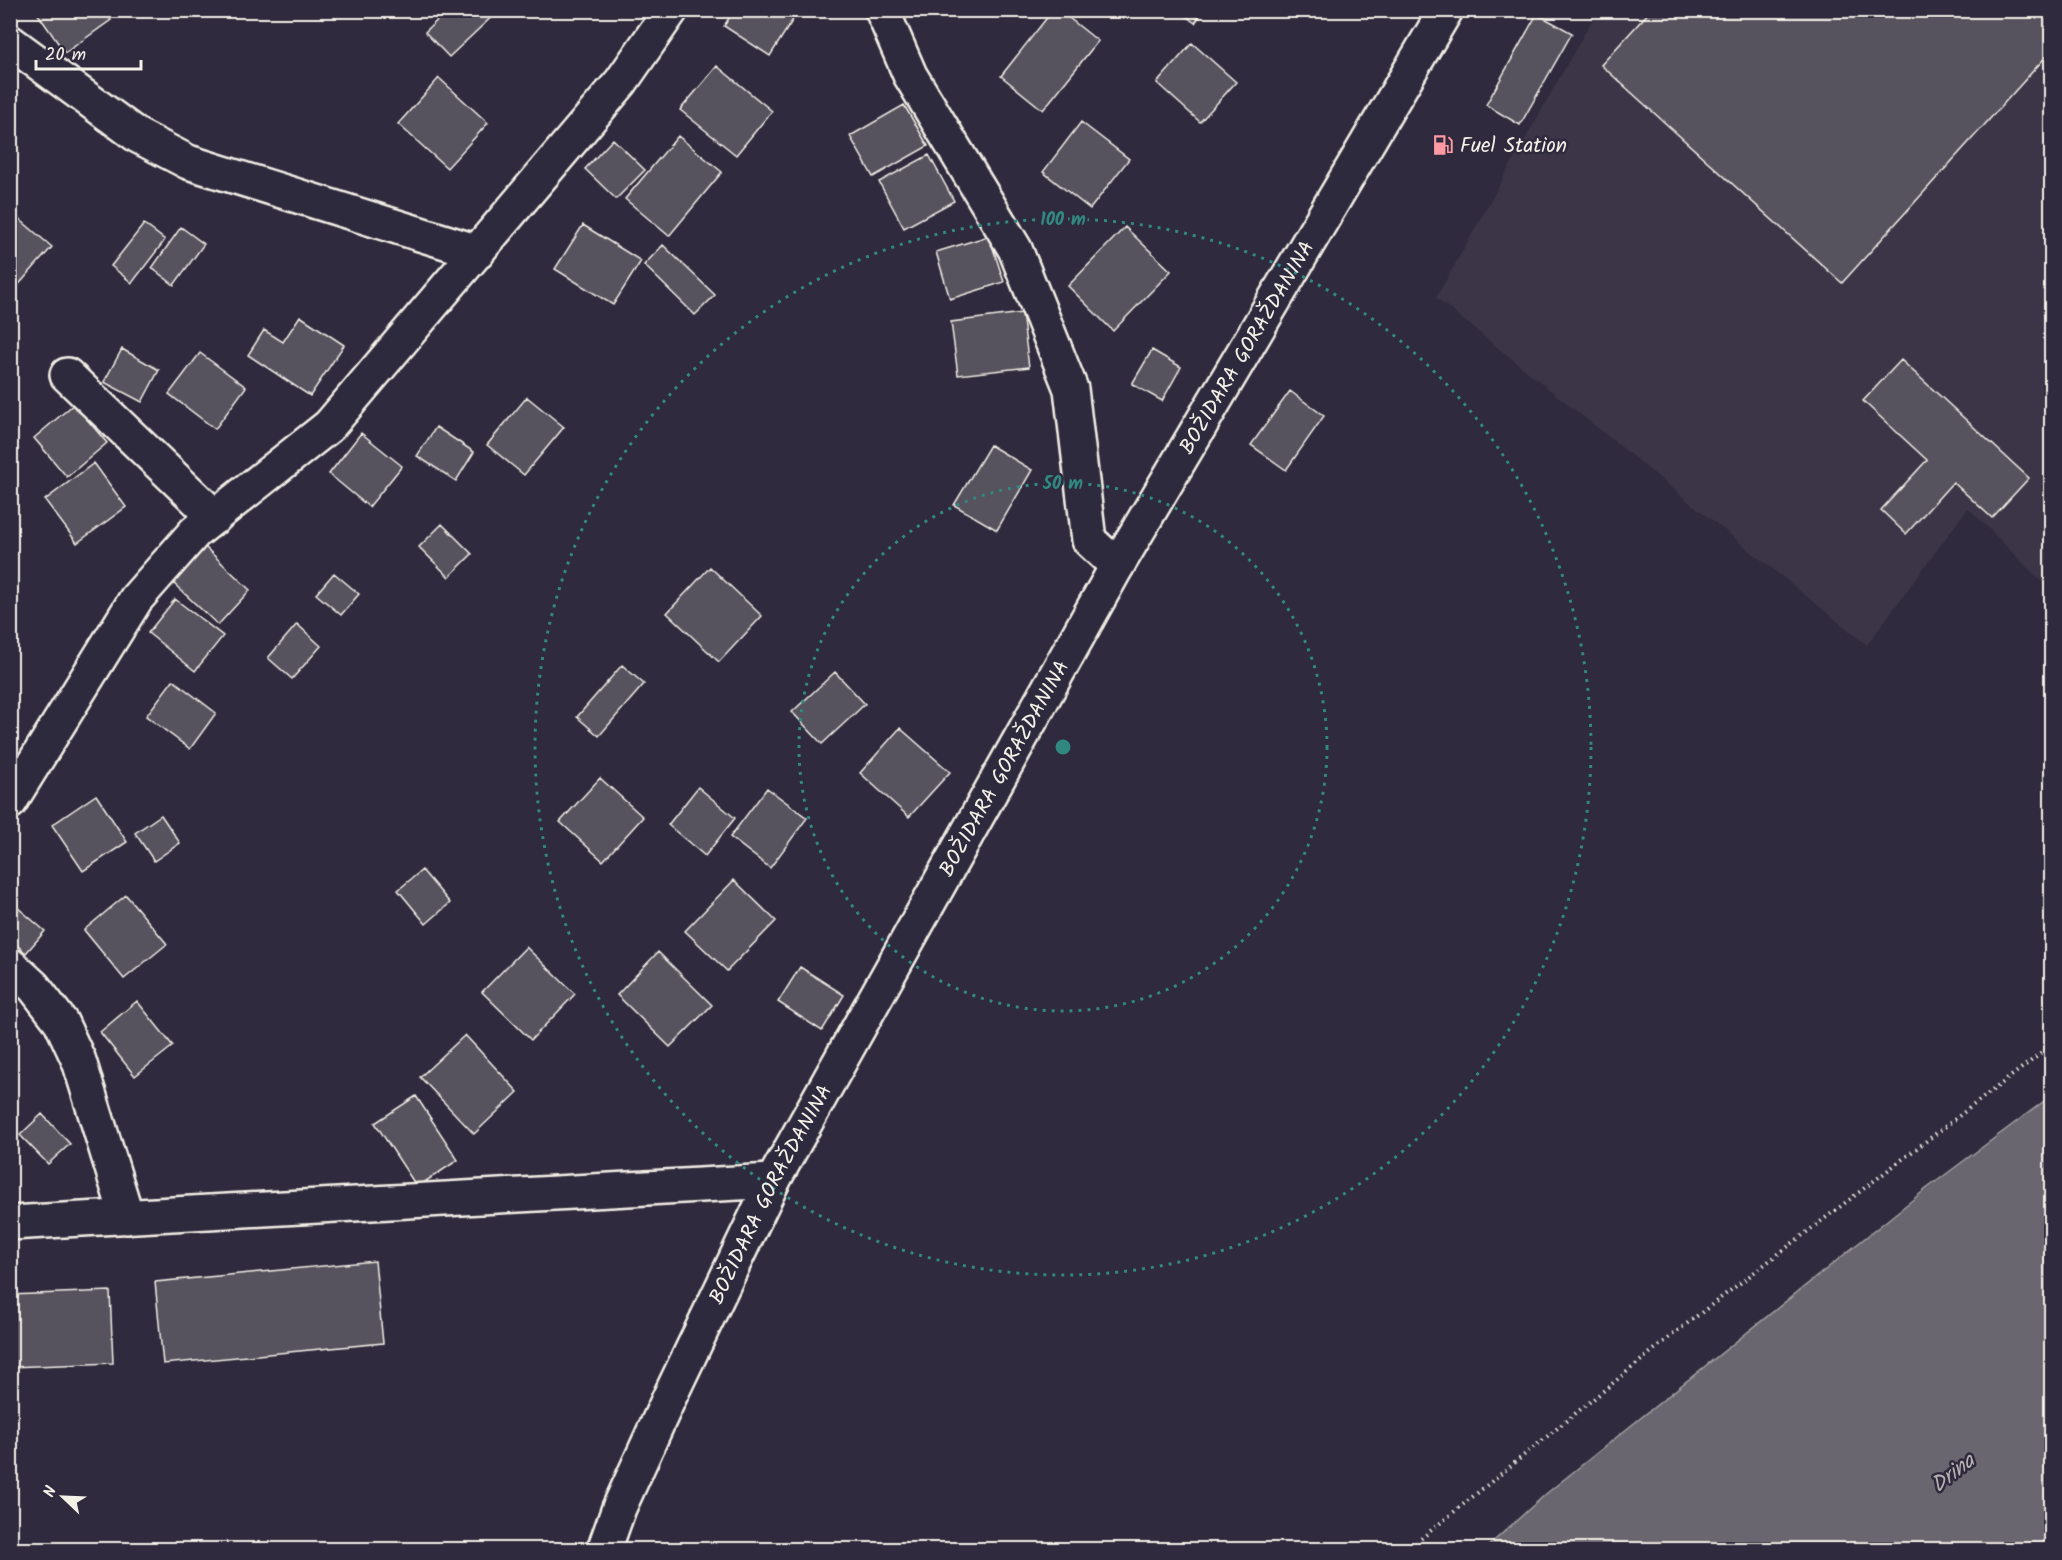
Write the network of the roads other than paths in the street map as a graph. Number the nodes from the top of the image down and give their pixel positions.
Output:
1 (671, 10) edge
2 (882, 10) edge
3 (1446, 10) edge
4 (10, 42) edge
5 (478, 252) junction
6 (67, 375) dead end
7 (215, 517) junction
8 (1117, 566) junction
9 (10, 802) edge
10 (10, 965) edge
11 (773, 1181) junction
12 (127, 1217) junction
13 (10, 1224) edge
14 (604, 1550) edge

1 - 5 street
2 - 8 street
3 - 8 street, BOŽIDARA GORAŽDANINA
4 - 5 street
5 - 7 street
6 - 7 street
7 - 9 street
8 - 11 street, BOŽIDARA GORAŽDANINA
10 - 12 street
11 - 12 street
11 - 14 street, BOŽIDARA GORAŽDANINA
12 - 13 street

